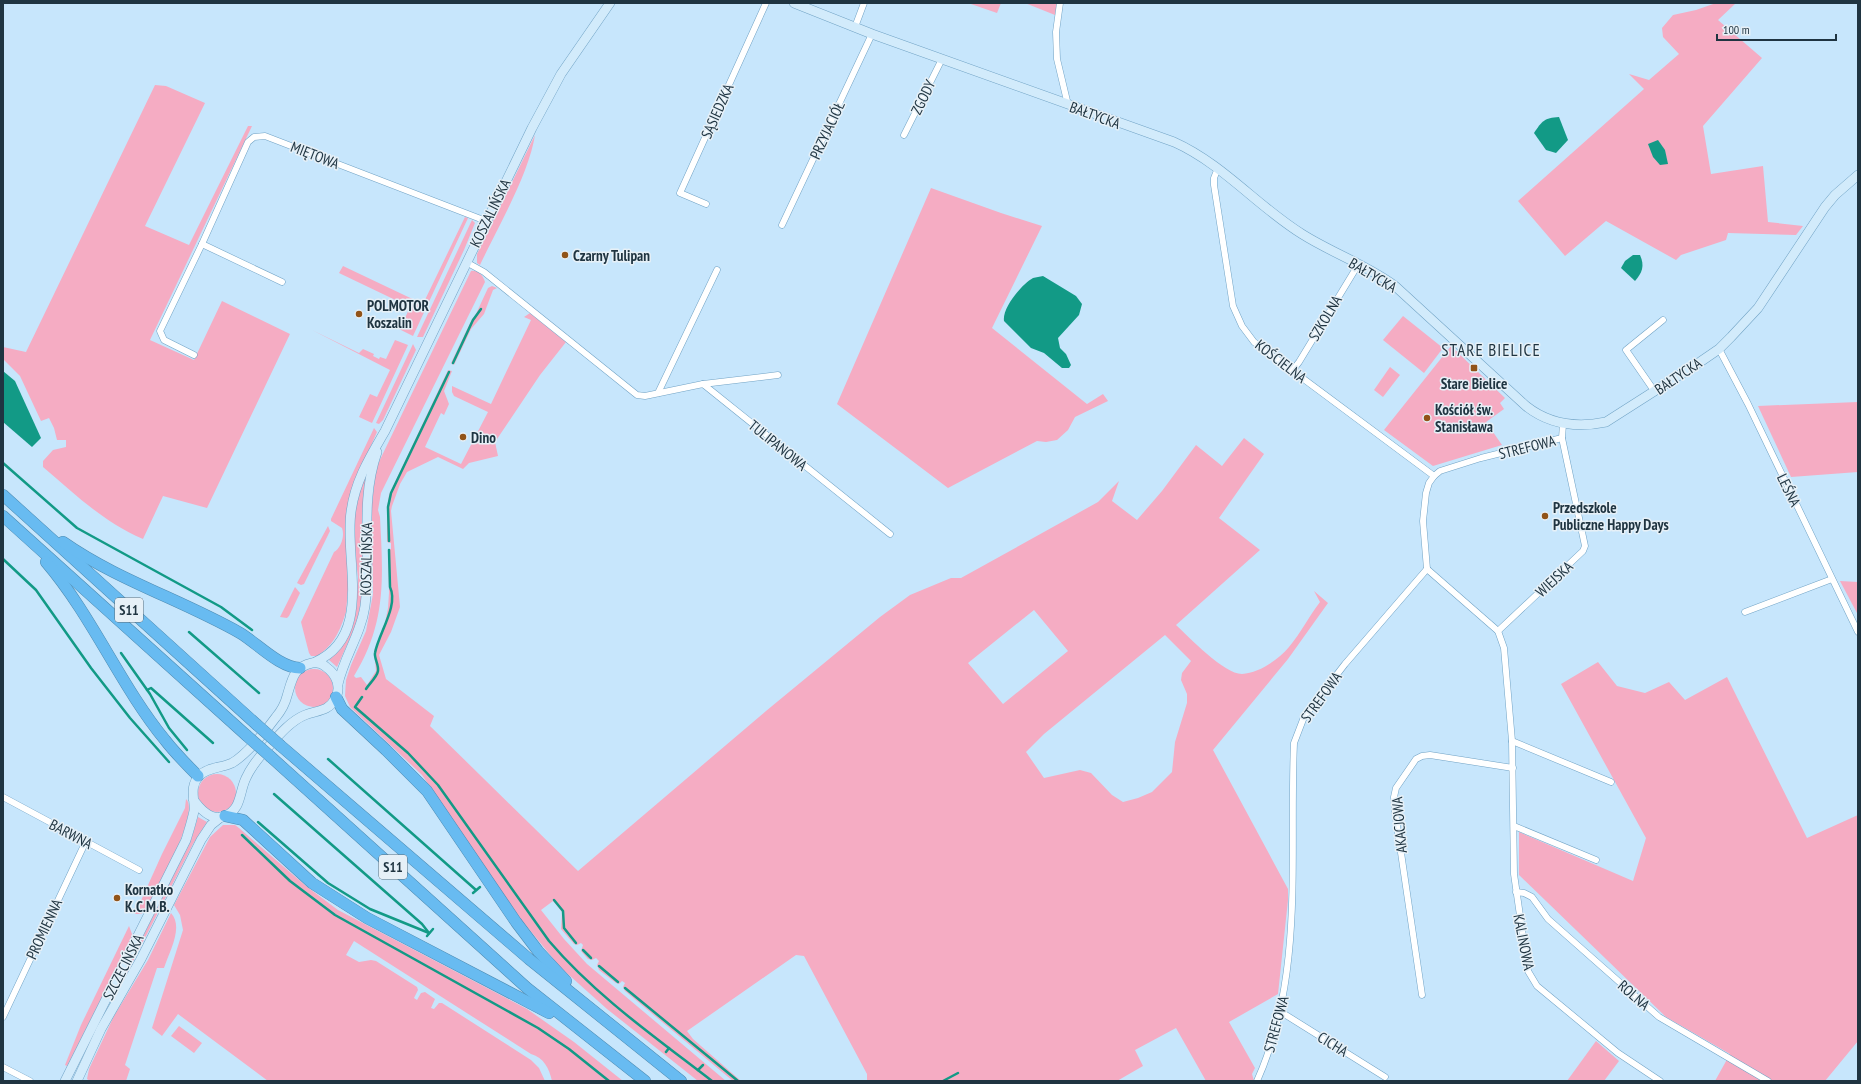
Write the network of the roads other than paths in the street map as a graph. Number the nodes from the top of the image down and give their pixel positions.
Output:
1 (610, 3) edge
2 (766, 3) edge
3 (794, 3) edge
4 (864, 3) edge
5 (1060, 3) edge
6 (855, 27) junction
7 (872, 34) junction
8 (942, 59) junction
9 (1068, 105) junction
10 (904, 135) dead end
11 (1218, 168) junction
12 (1858, 175) edge
13 (706, 204) dead end
14 (486, 221) junction
15 (782, 225) dead end
16 (202, 244) junction
17 (466, 262) junction
18 (1358, 265) junction
19 (717, 270) dead end
20 (282, 282) dead end
21 (1663, 320) dead end
22 (1719, 349) junction
23 (194, 355) dead end
24 (1292, 370) junction
25 (778, 376) dead end
26 (703, 384) junction
27 (1655, 392) junction
28 (658, 393) junction
29 (1563, 424) junction
30 (385, 431) junction
31 (1562, 438) junction
32 (1434, 476) junction
33 (3, 495) edge
34 (3, 516) edge
35 (26, 516) junction
36 (16, 527) junction
37 (890, 534) dead end
38 (1427, 569) junction
39 (1832, 579) junction
40 (1744, 612) dead end
41 (1498, 631) junction
42 (1858, 632) edge
43 (315, 662) junction
44 (300, 668) junction
45 (338, 684) junction
46 (336, 697) junction
47 (1512, 741) junction
48 (1513, 768) junction
49 (198, 776) junction
50 (1611, 782) dead end
51 (3, 797) edge
52 (193, 799) junction
53 (223, 817) junction
54 (1514, 826) junction
55 (86, 841) junction
56 (1596, 860) dead end
57 (139, 870) dead end
58 (1516, 892) junction
59 (1422, 995) dead end
60 (1281, 1012) junction
61 (3, 1017) edge
62 (607, 1023) junction
63 (593, 1042) junction
64 (3, 1067) edge
65 (1385, 1077) dead end
66 (30, 1081) edge
67 (65, 1081) edge
68 (77, 1081) edge
69 (645, 1081) edge
70 (681, 1081) edge
71 (1257, 1081) edge
72 (1660, 1081) edge
73 (1768, 1081) edge

1 - 14 main road, KOSZALIŃSKA
2 - 13 street, SĄSIEDZKA
3 - 6 main road, BAŁTYCKA
4 - 6 street
5 - 9 street
6 - 7 main road, BAŁTYCKA
7 - 8 main road, BAŁTYCKA
7 - 15 street, PRZYJACIÓŁ
8 - 9 main road, BAŁTYCKA
8 - 10 street, ZGODY
9 - 11 main road, BAŁTYCKA
11 - 18 main road, BAŁTYCKA
11 - 24 street, KOŚCIELNA
12 - 22 main road, BAŁTYCKA
14 - 16 street, MIĘTOWA
14 - 17 main road, KOSZALIŃSKA
16 - 20 street
16 - 23 street, MIĘTOWA
17 - 28 street
17 - 30 main road, KOSZALIŃSKA
18 - 24 street, SZKOLNA
18 - 29 main road, BAŁTYCKA
19 - 28 street
21 - 27 street
22 - 27 main road, BAŁTYCKA
22 - 39 street, LEŚNA
24 - 32 street, KOŚCIELNA
25 - 26 street
26 - 28 street
26 - 37 street, TULIPANOWA
27 - 29 main road, BAŁTYCKA
29 - 31 street, WIEJSKA
30 - 43 main road, KOSZALIŃSKA
30 - 45 main road, KOSZALIŃSKA
31 - 32 street, STREFOWA
31 - 41 street, WIEJSKA
32 - 38 street
33 - 35 highway, S11
34 - 36 highway, S11
35 - 44 highway
35 - 62 highway, S11, bridge
36 - 49 highway
36 - 63 highway, S11, bridge
38 - 41 street
38 - 60 street, STREFOWA
39 - 40 street
39 - 42 street, LEŚNA
41 - 47 street, KALINOWA
43 - 44 main road, KOSZALIŃSKA
43 - 45 main road
44 - 49 main road
45 - 46 main road, KOSZALIŃSKA
46 - 53 main road, SZCZECIŃSKA
46 - 62 highway
47 - 48 street, KALINOWA
47 - 50 street
48 - 54 street, KALINOWA
48 - 59 street, AKACJOWA
49 - 52 main road, SZCZECIŃSKA
51 - 55 street, BARWNA
52 - 53 main road
52 - 67 main road, SZCZECIŃSKA
53 - 63 highway
53 - 68 main road, SZCZECIŃSKA
54 - 56 street
54 - 58 street, KALINOWA
55 - 57 street, BARWNA
55 - 61 street, PROMIENNA
58 - 72 street, KALINOWA
58 - 73 street, ROLNA
60 - 65 street, CICHA
60 - 71 street, STREFOWA
62 - 70 highway, S11
63 - 69 highway, S11
64 - 66 street

